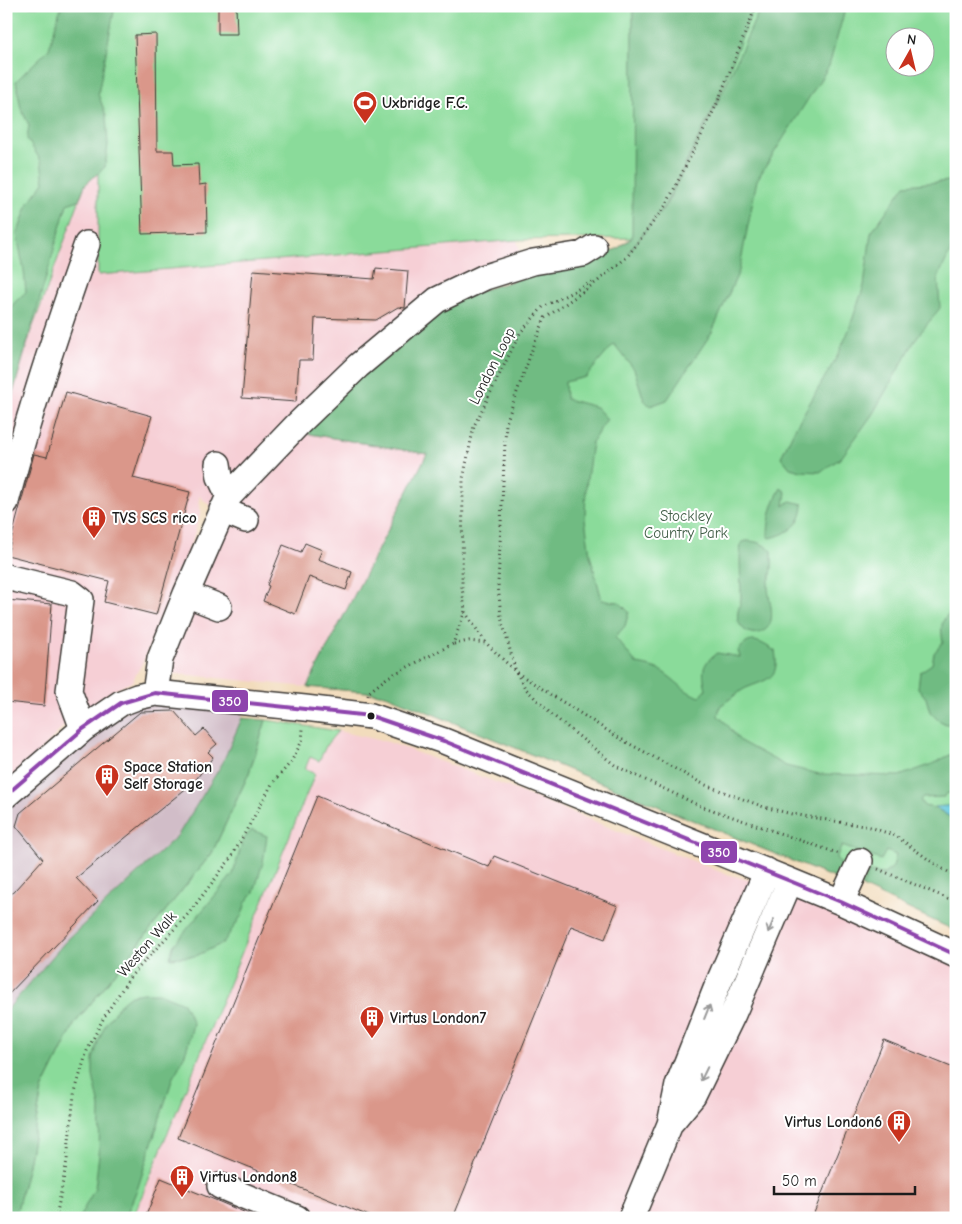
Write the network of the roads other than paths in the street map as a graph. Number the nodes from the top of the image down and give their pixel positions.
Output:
1 (87, 244) dead end
2 (594, 247) dead end
3 (218, 464) dead end
4 (6, 502) edge
5 (225, 503) junction
6 (246, 520) dead end
7 (6, 577) edge
8 (186, 594) junction
9 (219, 607) dead end
10 (155, 693) junction
11 (83, 729) junction
12 (6, 795) edge
13 (860, 861) road end
14 (767, 872) junction
15 (790, 881) junction
16 (841, 902) junction
17 (956, 955) edge
18 (670, 1124) junction
19 (220, 1186) dead end
20 (297, 1218) edge
21 (631, 1218) edge

1 - 4 street
2 - 5 street
3 - 5 street
5 - 6 street
5 - 8 street
7 - 11 street
8 - 9 street
8 - 10 street
10 - 11 street
10 - 14 street
11 - 12 street
13 - 16 street
14 - 15 street
18 -> 14 street
15 - 16 street
15 -> 18 street
16 - 17 street
18 - 21 street
19 - 20 street

